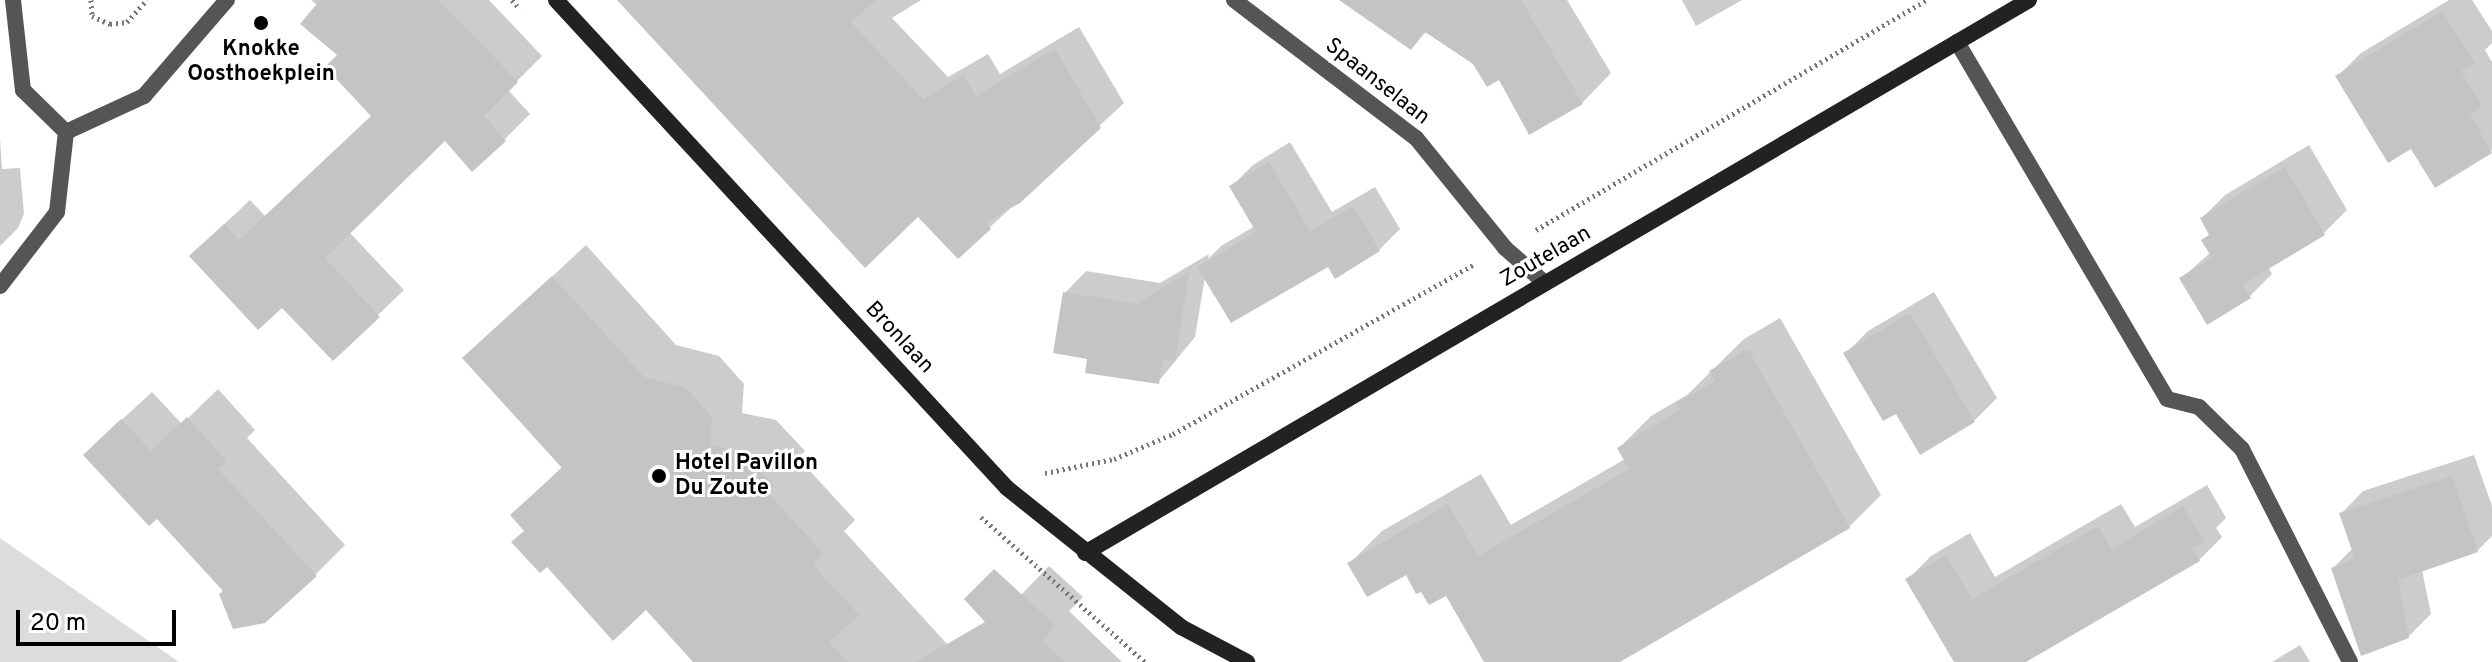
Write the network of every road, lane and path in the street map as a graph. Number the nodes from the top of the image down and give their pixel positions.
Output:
1 (13, 0) edge
2 (91, 0) edge
3 (147, 0) edge
4 (227, 0) edge
5 (556, 0) edge
6 (1234, 0) edge
7 (1927, 0) edge
8 (2029, 0) edge
9 (1957, 42) junction
10 (66, 132) junction
11 (1505, 248) junction
12 (1545, 283) junction
13 (0, 286) edge
14 (1019, 498) junction
15 (1085, 553) junction
16 (1145, 662) edge
17 (1247, 662) edge
18 (2350, 662) edge

1 - 10 street
2 - 3 path
4 - 10 street
5 - 14 street, Bronlaan
6 - 11 street, Spaanselaan
7 - 11 path
8 - 9 street, Zoutelaan
9 - 12 street, Zoutelaan
9 - 18 street
10 - 13 street
11 - 12 street, Spaanselaan
11 - 14 path
12 - 15 street, Zoutelaan
14 - 15 street, Bronlaan
14 - 16 path
15 - 17 street, Bronlaan

